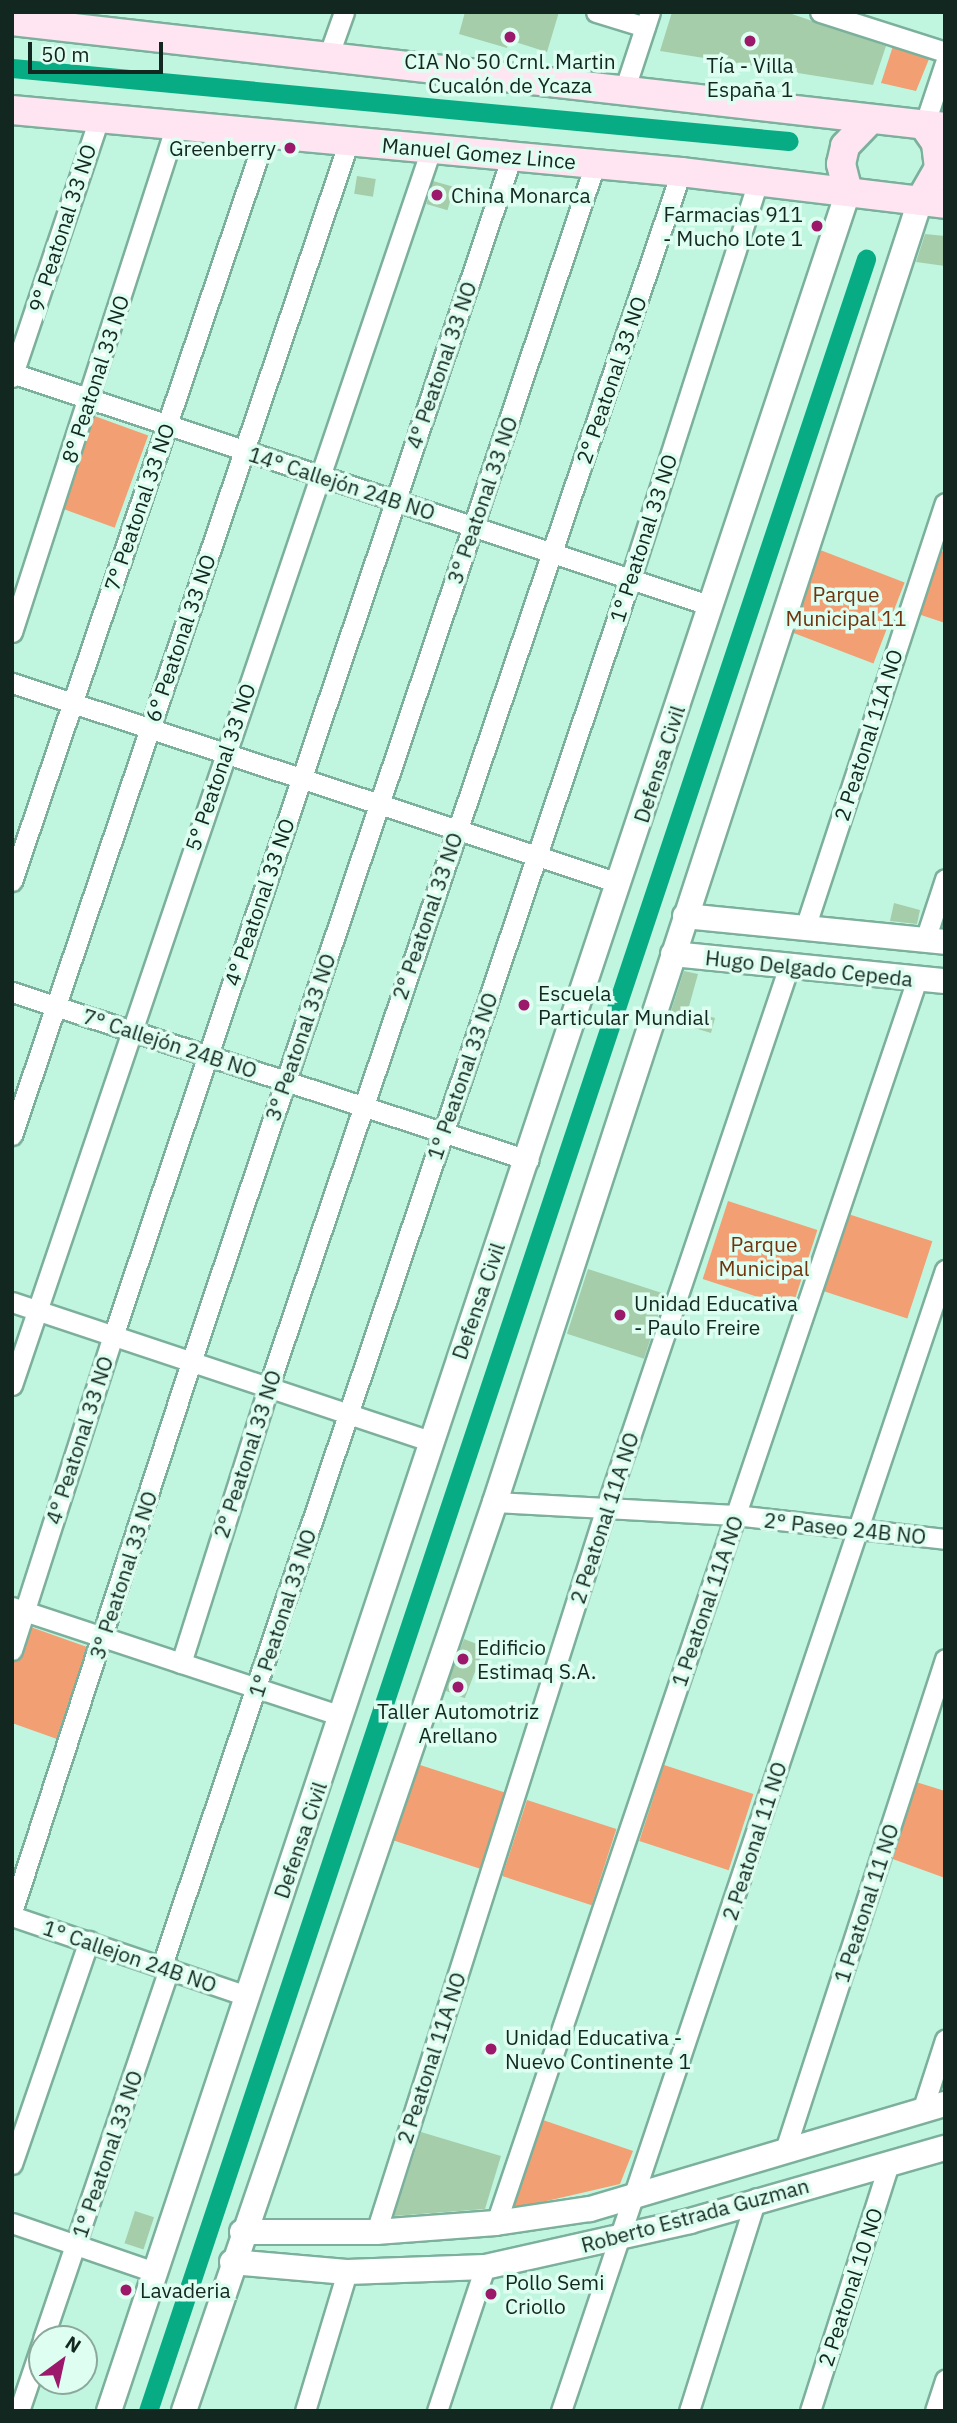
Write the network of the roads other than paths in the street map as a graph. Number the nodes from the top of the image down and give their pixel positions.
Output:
1 (344, 12) edge
2 (596, 12) edge
3 (820, 12) edge
4 (19, 18) edge
5 (648, 20) edge
6 (106, 22) edge
7 (945, 52) edge
8 (328, 57) junction
9 (945, 63) edge
10 (624, 91) junction
11 (13, 112) edge
12 (99, 118) junction
13 (176, 125) junction
14 (864, 125) junction
15 (935, 126) edge
16 (266, 134) junction
17 (349, 141) junction
18 (431, 149) junction
19 (512, 156) junction
20 (595, 164) junction
21 (681, 172) junction
22 (757, 184) junction
23 (849, 187) junction
24 (923, 201) edge
25 (13, 375) edge
26 (88, 398) junction
27 (167, 425) junction
28 (244, 450) junction
29 (320, 476) junction
30 (395, 501) junction
31 (945, 503) edge
32 (472, 527) junction
33 (551, 553) junction
34 (630, 580) junction
35 (711, 606) junction
36 (12, 632) edge
37 (12, 683) edge
38 (73, 703) junction
39 (149, 728) junction
40 (225, 753) junction
41 (301, 778) junction
42 (379, 804) junction
43 (457, 829) junction
44 (537, 856) junction
45 (945, 879) edge
46 (12, 881) edge
47 (620, 883) junction
48 (685, 916) junction
49 (805, 928) junction
50 (935, 941) edge
51 (673, 954) junction
52 (789, 966) junction
53 (917, 979) junction
54 (945, 981) edge
55 (12, 992) edge
56 (55, 1006) junction
57 (131, 1028) junction
58 (207, 1055) junction
59 (285, 1081) junction
60 (362, 1106) junction
61 (443, 1133) junction
62 (12, 1135) edge
63 (528, 1160) junction
64 (945, 1270) edge
65 (12, 1303) edge
66 (37, 1311) junction
67 (113, 1336) junction
68 (191, 1362) junction
69 (12, 1385) edge
70 (268, 1388) junction
71 (347, 1414) junction
72 (429, 1441) junction
73 (495, 1502) junction
74 (606, 1508) junction
75 (735, 1515) junction
76 (858, 1530) junction
77 (945, 1539) edge
78 (19, 1609) edge
79 (104, 1636) junction
80 (12, 1650) edge
81 (945, 1659) edge
82 (181, 1663) junction
83 (257, 1689) junction
84 (341, 1716) junction
85 (12, 1914) edge
86 (89, 1941) junction
87 (165, 1967) junction
88 (247, 1996) junction
89 (945, 2039) edge
90 (933, 2108) edge
91 (786, 2147) junction
92 (945, 2148) edge
93 (889, 2163) junction
94 (12, 2164) edge
95 (673, 2180) junction
96 (637, 2193) junction
97 (756, 2198) junction
98 (590, 2208) junction
99 (690, 2221) junction
100 (12, 2223) edge
101 (496, 2223) junction
102 (242, 2232) junction
103 (376, 2232) junction
104 (608, 2239) junction
105 (75, 2246) junction
106 (232, 2262) junction
107 (485, 2267) junction
108 (154, 2272) junction
109 (347, 2272) junction
110 (48, 2325) edge
111 (945, 2380) edge
112 (28, 2385) edge
113 (19, 2411) edge
114 (108, 2411) edge
115 (184, 2411) edge
116 (305, 2411) edge
117 (437, 2411) edge
118 (561, 2411) edge
119 (689, 2411) edge
120 (810, 2411) edge
121 (935, 2411) edge

1 - 8 street
2 - 5 street
3 - 7 street
4 - 6 main road
5 - 10 street
6 - 8 main road
8 - 10 main road
9 - 15 street
10 - 14 main road
11 - 12 main road, Manuel Gomez Lince
12 - 13 main road, Manuel Gomez Lince
12 - 25 street, 9° Peatonal 33 NO
13 - 16 main road, Manuel Gomez Lince
13 - 26 street, 8° Peatonal 33 NO
14 - 15 main road
14 - 23 main road
15 - 24 main road
16 - 17 main road, Manuel Gomez Lince
16 - 27 street, 7° Peatonal 33 NO
17 - 18 main road, Manuel Gomez Lince
17 - 28 street, 6° Peatonal 33 NO
18 - 19 main road, Manuel Gomez Lince
18 - 29 street, 5° Peatonal 33 NO
19 - 20 main road, Manuel Gomez Lince
19 - 30 street, 4° Peatonal 33 NO
20 - 21 main road, Manuel Gomez Lince
20 - 32 street, 3° Peatonal 33 NO
21 - 22 main road, Manuel Gomez Lince
21 - 33 street, 2° Peatonal 33 NO
22 - 23 main road, Manuel Gomez Lince
22 - 34 street, 1° Peatonal 33 NO
23 - 24 main road, Manuel Gomez Lince
23 - 35 street, Defensa Civil
24 - 48 street
25 - 26 street, 14° Callejón 24B NO
26 - 27 street, 14° Callejón 24B NO
26 - 36 street, 8° Peatonal 33 NO
27 - 28 street, 14° Callejón 24B NO
27 - 38 street, 7° Peatonal 33 NO
28 - 29 street, 14° Callejón 24B NO
28 - 39 street, 6° Peatonal 33 NO
29 - 30 street, 14° Callejón 24B NO
29 - 40 street, 5° Peatonal 33 NO
30 - 32 street, 14° Callejón 24B NO
30 - 41 street, 4° Peatonal 33 NO
31 - 49 street, 2 Peatonal 11A NO
32 - 33 street, 14° Callejón 24B NO
32 - 42 street, 3° Peatonal 33 NO
33 - 34 street, 14° Callejón 24B NO
33 - 43 street, 2° Peatonal 33 NO
34 - 35 street, 14° Callejón 24B NO
34 - 44 street, 1° Peatonal 33 NO
35 - 47 street, Defensa Civil
37 - 38 street
38 - 39 street
38 - 46 street, 7° Peatonal 33 NO
39 - 40 street
39 - 56 street, 6° Peatonal 33 NO
40 - 41 street
40 - 57 street, 5° Peatonal 33 NO
41 - 42 street
41 - 58 street, 4° Peatonal 33 NO
42 - 43 street
42 - 59 street, 3° Peatonal 33 NO
43 - 44 street
43 - 60 street, 2° Peatonal 33 NO
44 - 47 street
44 - 61 street, 1° Peatonal 33 NO
45 - 50 street
47 - 63 street, Defensa Civil
48 - 49 street, Hugo Delgado Cepeda
48 - 51 street
49 - 50 street, Hugo Delgado Cepeda
51 - 52 street, Hugo Delgado Cepeda
51 - 73 street
52 - 53 street, Hugo Delgado Cepeda
52 - 74 street, 2 Peatonal 11A NO
53 - 54 street, Hugo Delgado Cepeda
53 - 75 street, 1 Peatonal 11A NO
55 - 56 street, 7° Callejón 24B NO
56 - 57 street, 7° Callejón 24B NO
56 - 62 street, 6° Peatonal 33 NO
57 - 58 street, 7° Callejón 24B NO
57 - 66 street, 5° Peatonal 33 NO
58 - 59 street, 7° Callejón 24B NO
58 - 67 street, 4° Peatonal 33 NO
59 - 60 street, 7° Callejón 24B NO
59 - 68 street, 3° Peatonal 33 NO
60 - 61 street, 7° Callejón 24B NO
60 - 70 street, 2° Peatonal 33 NO
61 - 63 street, 7° Callejón 24B NO
61 - 71 street, 1° Peatonal 33 NO
63 - 72 street, Defensa Civil
64 - 76 street, 2 Peatonal 11 NO
65 - 66 street
66 - 67 street
66 - 69 street, 5° Peatonal 33 NO
67 - 68 street
67 - 78 street, 4° Peatonal 33 NO
68 - 70 street
68 - 79 street, 3° Peatonal 33 NO
70 - 71 street
70 - 82 street, 2° Peatonal 33 NO
71 - 72 street
71 - 83 street, 1° Peatonal 33 NO
72 - 84 street, Defensa Civil
73 - 74 street, 2° Paseo 24B NO
73 - 102 street
74 - 75 street, 2° Paseo 24B NO
74 - 103 street, 2 Peatonal 11A NO
75 - 76 street, 2° Paseo 24B NO
75 - 101 street, 1 Peatonal 11A NO
76 - 77 street, 2° Paseo 24B NO
76 - 96 street, 2 Peatonal 11 NO
78 - 79 street
78 - 80 street, 4° Peatonal 33 NO
79 - 82 street
79 - 85 street, 3° Peatonal 33 NO
81 - 91 street, 1 Peatonal 11 NO
82 - 83 street
83 - 84 street
83 - 87 street, 1° Peatonal 33 NO
84 - 88 street, Defensa Civil
85 - 86 street, 1° Callejon 24B NO
86 - 87 street, 1° Callejon 24B NO
86 - 94 street
87 - 88 street, 1° Callejon 24B NO
87 - 105 street, 1° Peatonal 33 NO
88 - 108 street, Defensa Civil
89 - 90 street
90 - 91 street, Roberto Estrada Guzman
91 - 95 street, Roberto Estrada Guzman
92 - 93 street, Roberto Estrada Guzman
93 - 97 street, Roberto Estrada Guzman
93 - 120 street, 2 Peatonal 10 NO
95 - 96 street, Roberto Estrada Guzman
95 - 99 street
96 - 98 street, Roberto Estrada Guzman
96 - 104 street, 2 Peatonal 11 NO
97 - 99 street, Roberto Estrada Guzman
97 - 119 street
98 - 101 street, Roberto Estrada Guzman
98 - 104 street
99 - 104 street, Roberto Estrada Guzman
100 - 105 street
101 - 103 street, Roberto Estrada Guzman
102 - 103 street, Roberto Estrada Guzman
102 - 106 street
104 - 107 street, Roberto Estrada Guzman
104 - 118 street, 2 Peatonal 11 NO
105 - 108 street
105 - 110 street, 1° Peatonal 33 NO
106 - 109 street, Roberto Estrada Guzman
106 - 115 street
107 - 109 street, Roberto Estrada Guzman
107 - 117 street
108 - 114 street, Defensa Civil
109 - 116 street
111 - 121 street
112 - 113 street, 1° Peatonal 33 NO

